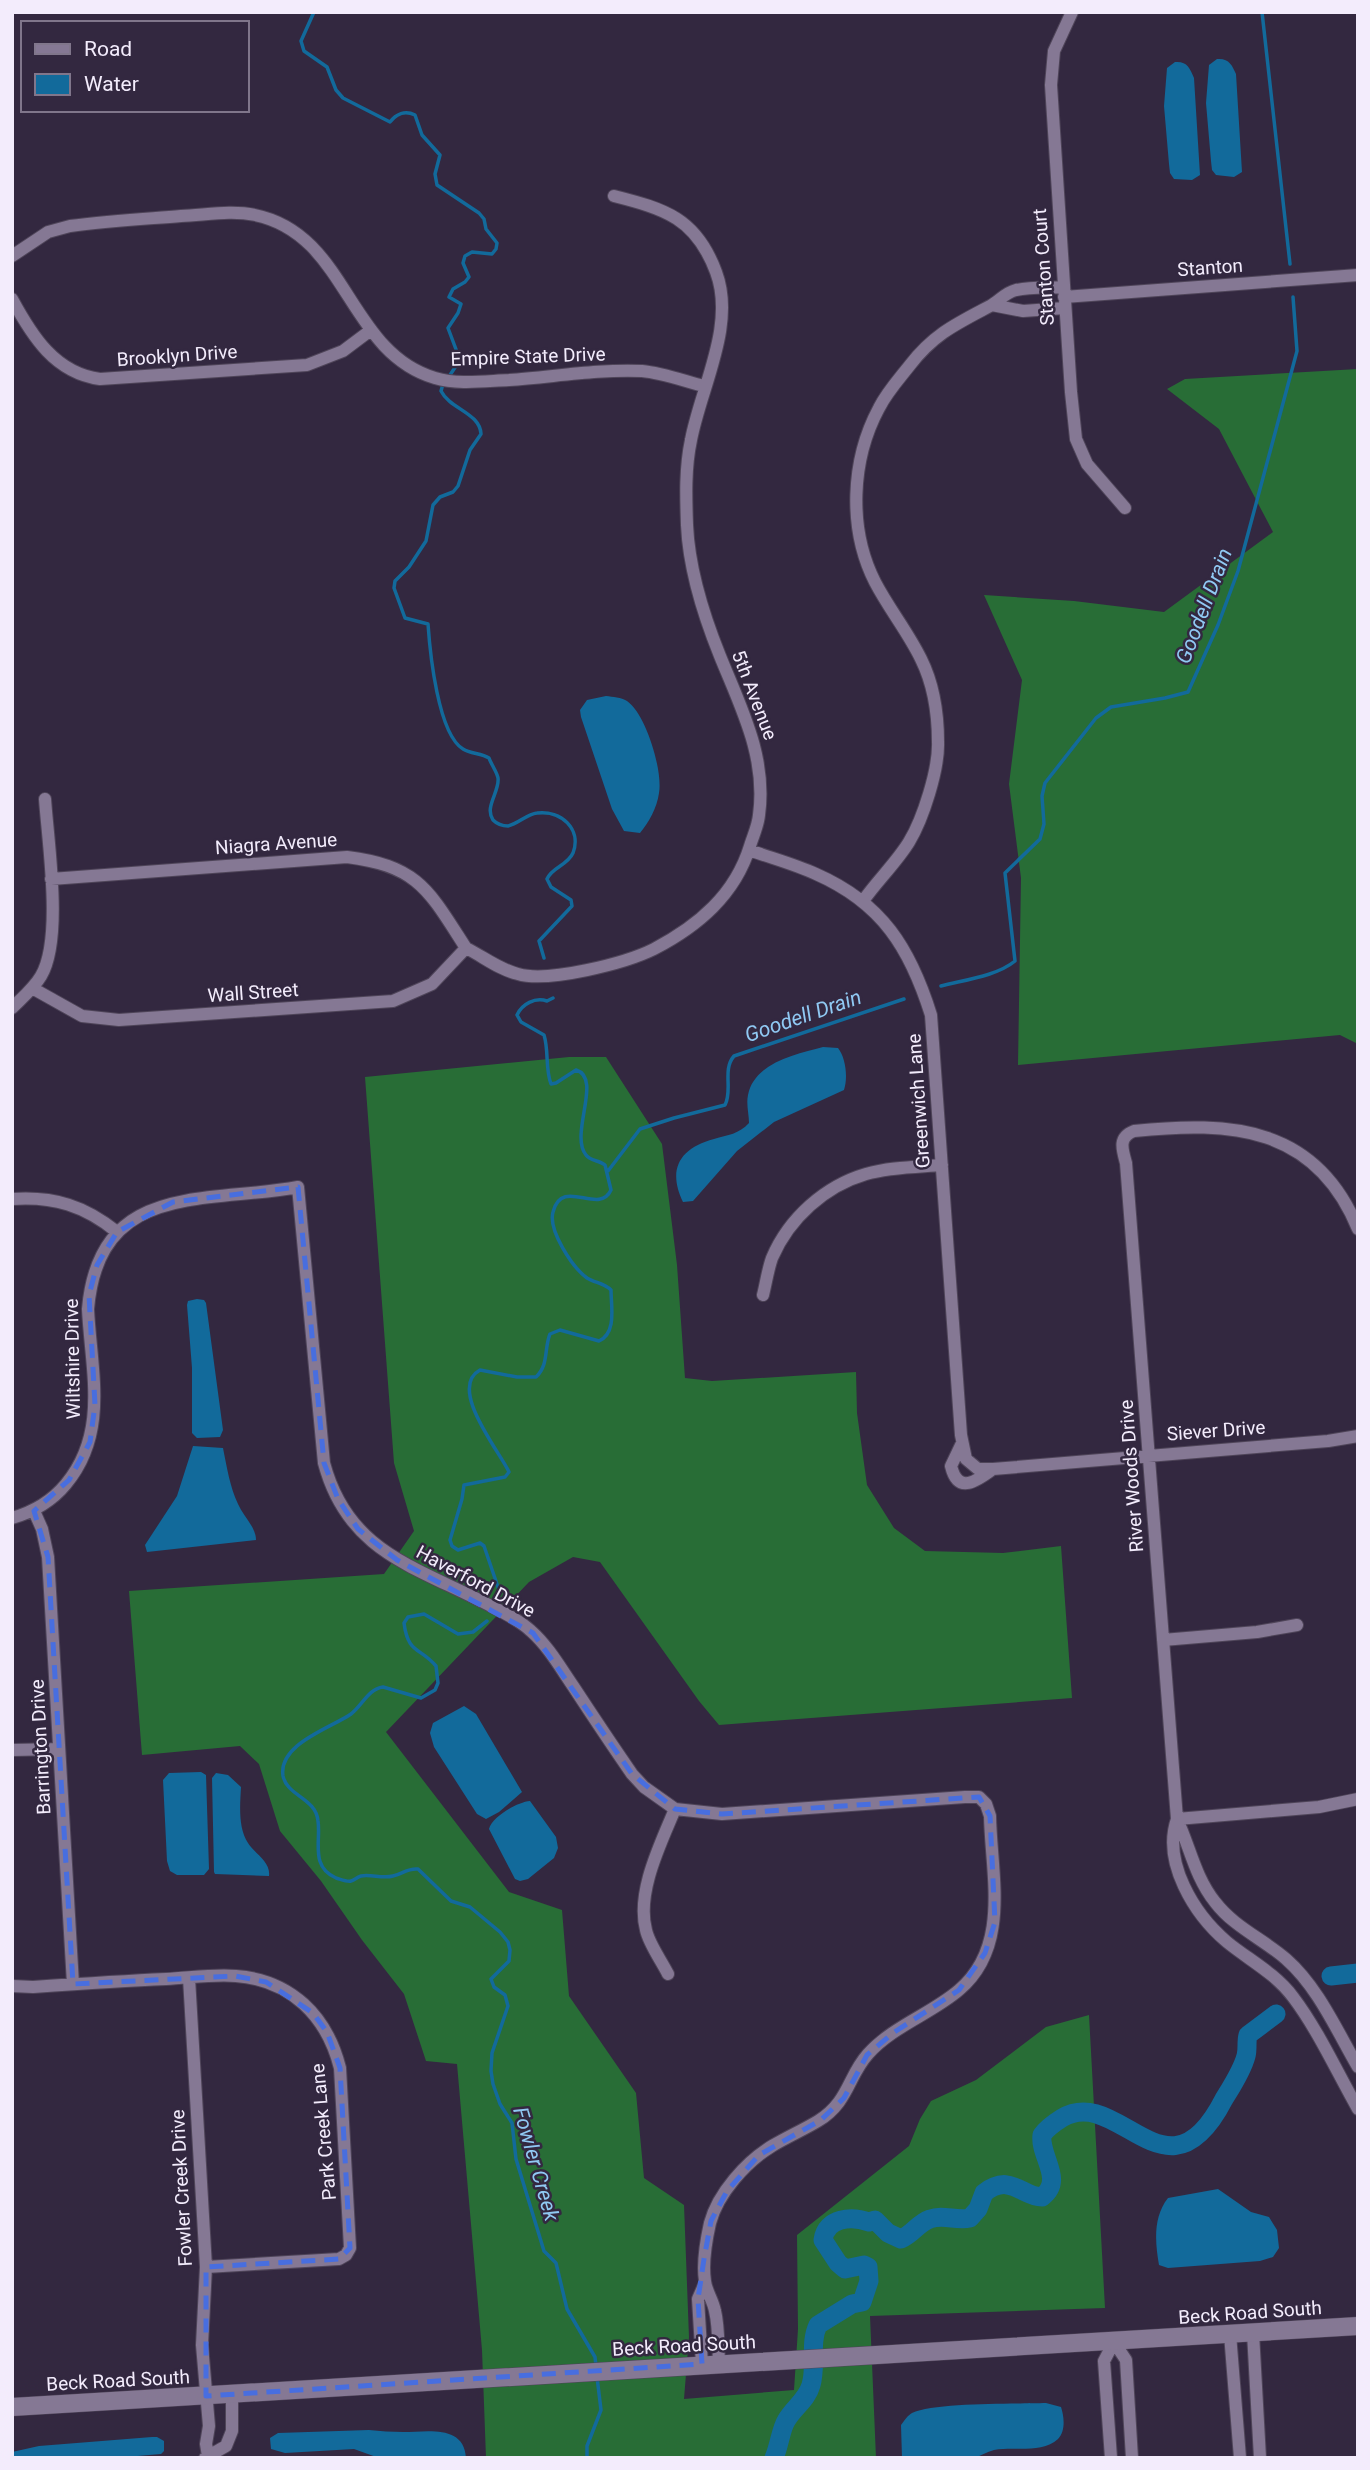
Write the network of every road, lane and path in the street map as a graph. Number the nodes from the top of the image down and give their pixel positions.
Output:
1 (1072, 12) edge
2 (614, 196) dead end
3 (12, 256) edge
4 (1358, 275) edge
5 (1064, 298) junction
6 (12, 299) edge
7 (992, 305) junction
8 (371, 330) junction
9 (704, 386) junction
10 (1125, 508) dead end
11 (45, 799) dead end
12 (749, 849) junction
13 (51, 879) junction
14 (863, 901) junction
15 (466, 948) junction
16 (32, 988) junction
17 (12, 1008) edge
18 (942, 1165) junction
19 (298, 1186) joint
20 (12, 1199) edge
21 (1358, 1229) edge
22 (117, 1232) junction
23 (763, 1295) dead end
24 (1358, 1436) edge
25 (962, 1443) junction
26 (1149, 1455) junction
27 (973, 1466) joint
28 (993, 1469) junction
29 (958, 1480) joint
30 (34, 1510) junction
31 (12, 1518) edge
32 (1297, 1625) dead end
33 (1163, 1640) junction
34 (59, 1749) junction
35 (12, 1751) edge
36 (1358, 1799) edge
37 (675, 1809) junction
38 (1177, 1819) junction
39 (668, 1974) dead end
40 (189, 1978) junction
41 (73, 1984) junction
42 (12, 1986) edge
43 (1358, 2067) edge
44 (1358, 2109) edge
45 (206, 2267) junction
46 (1358, 2326) edge
47 (1253, 2333) junction
48 (1230, 2334) junction
49 (1114, 2342) junction
50 (710, 2364) junction
51 (232, 2395) junction
52 (206, 2396) junction
53 (12, 2407) edge
54 (209, 2457) edge
55 (1111, 2458) edge
56 (1132, 2458) edge
57 (1240, 2458) edge
58 (1260, 2458) edge

1 - 5 street, Stanton Court
2 - 9 street, 5th Avenue
3 - 8 street, Empire State Drive
4 - 5 street, Stanton
5 - 7 street
5 - 7 street
5 - 10 street, Stanton Court
6 - 8 street, Brooklyn Drive
7 - 14 street
8 - 9 street, Empire State Drive
9 - 12 street, 5th Avenue
11 - 13 street
12 - 14 street, Greenwich Lane
12 - 15 street, 5th Avenue
13 - 15 street, Niagra Avenue
13 - 16 street
14 - 18 street, Greenwich Lane
15 - 16 street, Wall Street
16 - 17 street
18 - 23 street
18 - 25 street, Greenwich Lane
19 - 22 street, Wiltshire Drive
19 - 37 street, Haverford Drive
20 - 22 street
21 - 26 street, River Woods Drive
22 - 30 street, Wiltshire Drive
24 - 26 street, Siever Drive
25 - 27 street, Greenwich Lane
25 - 29 street, Greenwich Lane
26 - 28 street, Siever Drive
26 - 33 street, River Woods Drive
27 - 28 street, Siever Drive
28 - 29 street, Siever Drive
30 - 31 street, Wiltshire Drive
30 - 34 street, Barrington Drive
32 - 33 street
33 - 38 street, River Woods Drive
34 - 35 street
34 - 41 street, Barrington Drive
36 - 38 street
37 - 39 street
37 - 50 street, Haverford Drive
38 - 43 street, River Woods Drive
38 - 44 street, River Woods Drive
40 - 41 street, Park Creek Lane
40 - 45 street, Fowler Creek Drive
40 - 45 street, Park Creek Lane
41 - 42 street, Park Creek Lane
45 - 52 street, Fowler Creek Drive
46 - 47 main road, Beck Road South
47 - 48 main road, Beck Road South
47 - 58 street
48 - 49 main road, Beck Road South
48 - 57 street
49 - 50 main road, Beck Road South
49 - 55 street
49 - 56 street
50 - 51 main road, Beck Road South
51 - 52 main road, Beck Road South
51 - 54 street
52 - 53 main road, Beck Road South
52 - 54 street, Fowler Creek Drive

